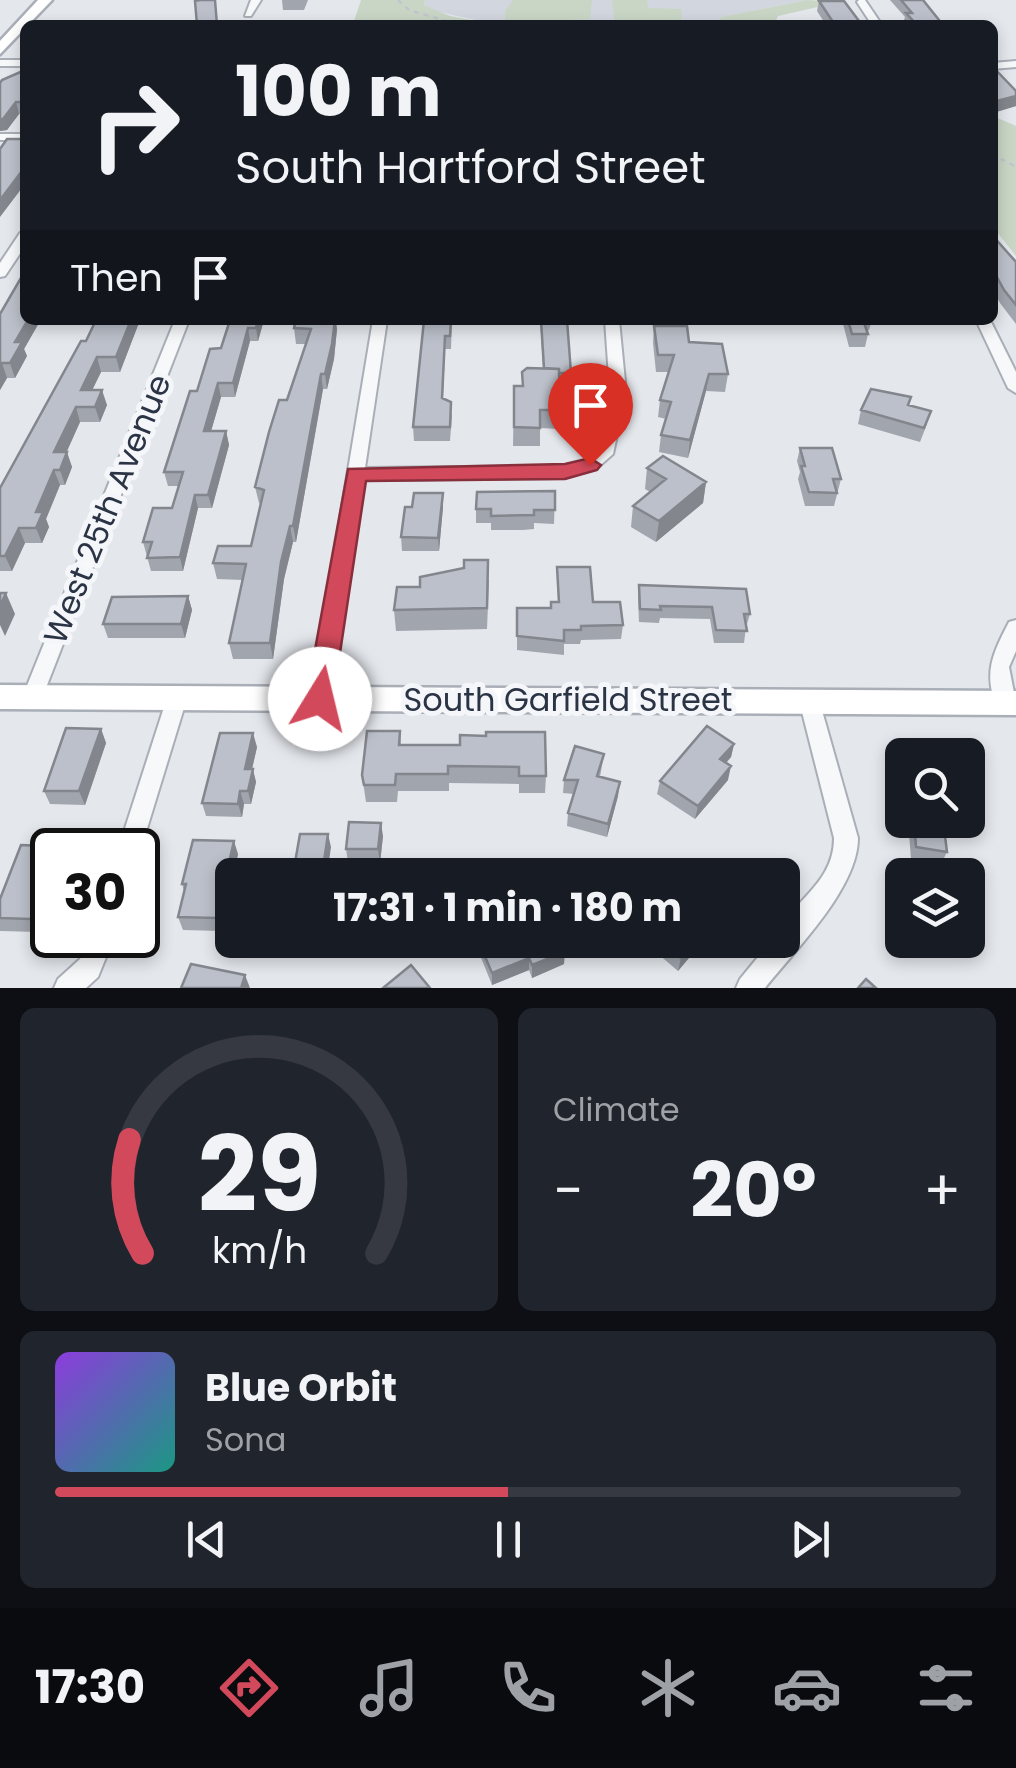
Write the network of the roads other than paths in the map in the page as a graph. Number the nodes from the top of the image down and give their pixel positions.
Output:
1 (45, 0) edge
2 (256, 0) edge
3 (248, 14) dead end
4 (27, 20) edge
5 (20, 28) edge
6 (0, 50) edge
7 (20, 243) edge
8 (0, 272) edge
9 (180, 325) edge
10 (379, 325) edge
11 (612, 325) edge
12 (985, 325) edge
13 (1016, 388) edge
14 (356, 474) junction
15 (1016, 627) edge
16 (0, 698) edge
17 (32, 698) junction
18 (177, 698) junction
19 (320, 699) junction
20 (809, 700) junction
21 (1011, 703) edge
22 (137, 828) edge
23 (93, 958) edge
24 (68, 988) edge
25 (750, 988) edge

1 - 4 street
2 - 3 street
5 - 6 street
7 - 8 street
9 - 17 street, West 25th Avenue
10 - 14 street
11 - 14 street
12 - 13 street
14 - 19 street
15 - 21 street
16 - 17 street, South Garfield Street
17 - 18 street, South Garfield Street
18 - 19 street, South Garfield Street
18 - 22 street
19 - 20 street, South Garfield Street
20 - 21 street, South Garfield Street
20 - 25 street
23 - 24 street

